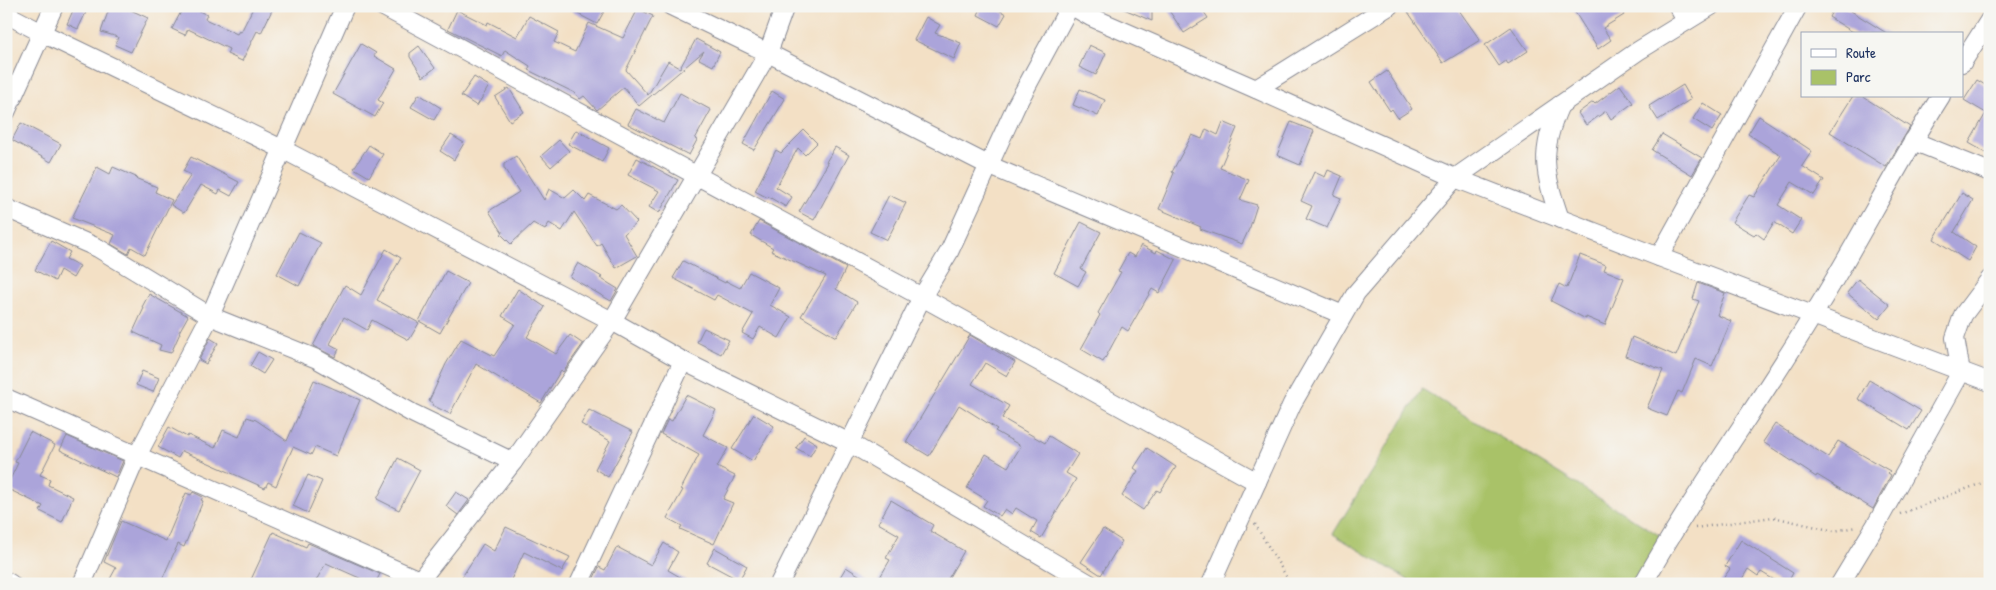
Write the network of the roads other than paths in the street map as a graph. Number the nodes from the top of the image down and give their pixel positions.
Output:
1 (54, 6) edge
2 (345, 6) edge
3 (382, 6) edge
4 (671, 6) edge
5 (785, 6) edge
6 (1071, 6) edge
7 (1389, 6) edge
8 (1711, 6) edge
9 (1798, 6) edge
10 (6, 14) edge
11 (1682, 14) edge
12 (1990, 19) edge
13 (42, 33) junction
14 (768, 53) junction
15 (1964, 59) edge
16 (1256, 89) junction
17 (1940, 98) edge
18 (1560, 105) junction
19 (6, 112) edge
20 (1912, 141) junction
21 (282, 149) junction
22 (988, 165) junction
23 (1990, 172) edge
24 (697, 176) junction
25 (1455, 178) junction
26 (6, 208) edge
27 (1560, 219) junction
28 (1659, 257) junction
29 (1990, 279) edge
30 (922, 297) junction
31 (1343, 315) junction
32 (1814, 315) junction
33 (210, 316) junction
34 (612, 321) junction
35 (683, 361) junction
36 (1961, 372) junction
37 (1990, 382) edge
38 (6, 398) edge
39 (848, 442) junction
40 (137, 456) junction
41 (512, 462) junction
42 (1257, 482) junction
43 (1636, 580) edge
44 (6, 582) edge
45 (422, 582) edge
46 (11, 584) edge
47 (82, 584) edge
48 (579, 584) edge
49 (779, 584) edge
50 (1090, 584) edge
51 (1211, 584) edge
52 (1840, 584) edge

1 - 13 street
2 - 21 street
3 - 24 street
4 - 14 street
5 - 14 street
6 - 16 street
6 - 22 street
7 - 16 street
8 - 11 street
9 - 28 street
10 - 13 street
11 - 18 street
12 - 15 street
13 - 19 street
13 - 21 street
14 - 22 street
14 - 24 street
16 - 25 street
17 - 20 street
18 - 25 street
18 - 27 street
20 - 23 street
20 - 32 street
21 - 33 street
21 - 34 street
22 - 30 street
22 - 31 street
24 - 30 street
24 - 34 street
25 - 27 street
25 - 31 street
26 - 33 street
27 - 28 street
28 - 32 street
29 - 36 street
30 - 39 street
30 - 42 street
31 - 42 street
32 - 36 street
32 - 43 street
33 - 40 street
33 - 41 street
34 - 35 street
34 - 41 street
35 - 39 street
35 - 48 street
36 - 37 street
36 - 52 street
38 - 40 street
39 - 49 street
39 - 50 street
40 - 45 street
40 - 47 street
41 - 45 street
42 - 51 street
44 - 46 street

